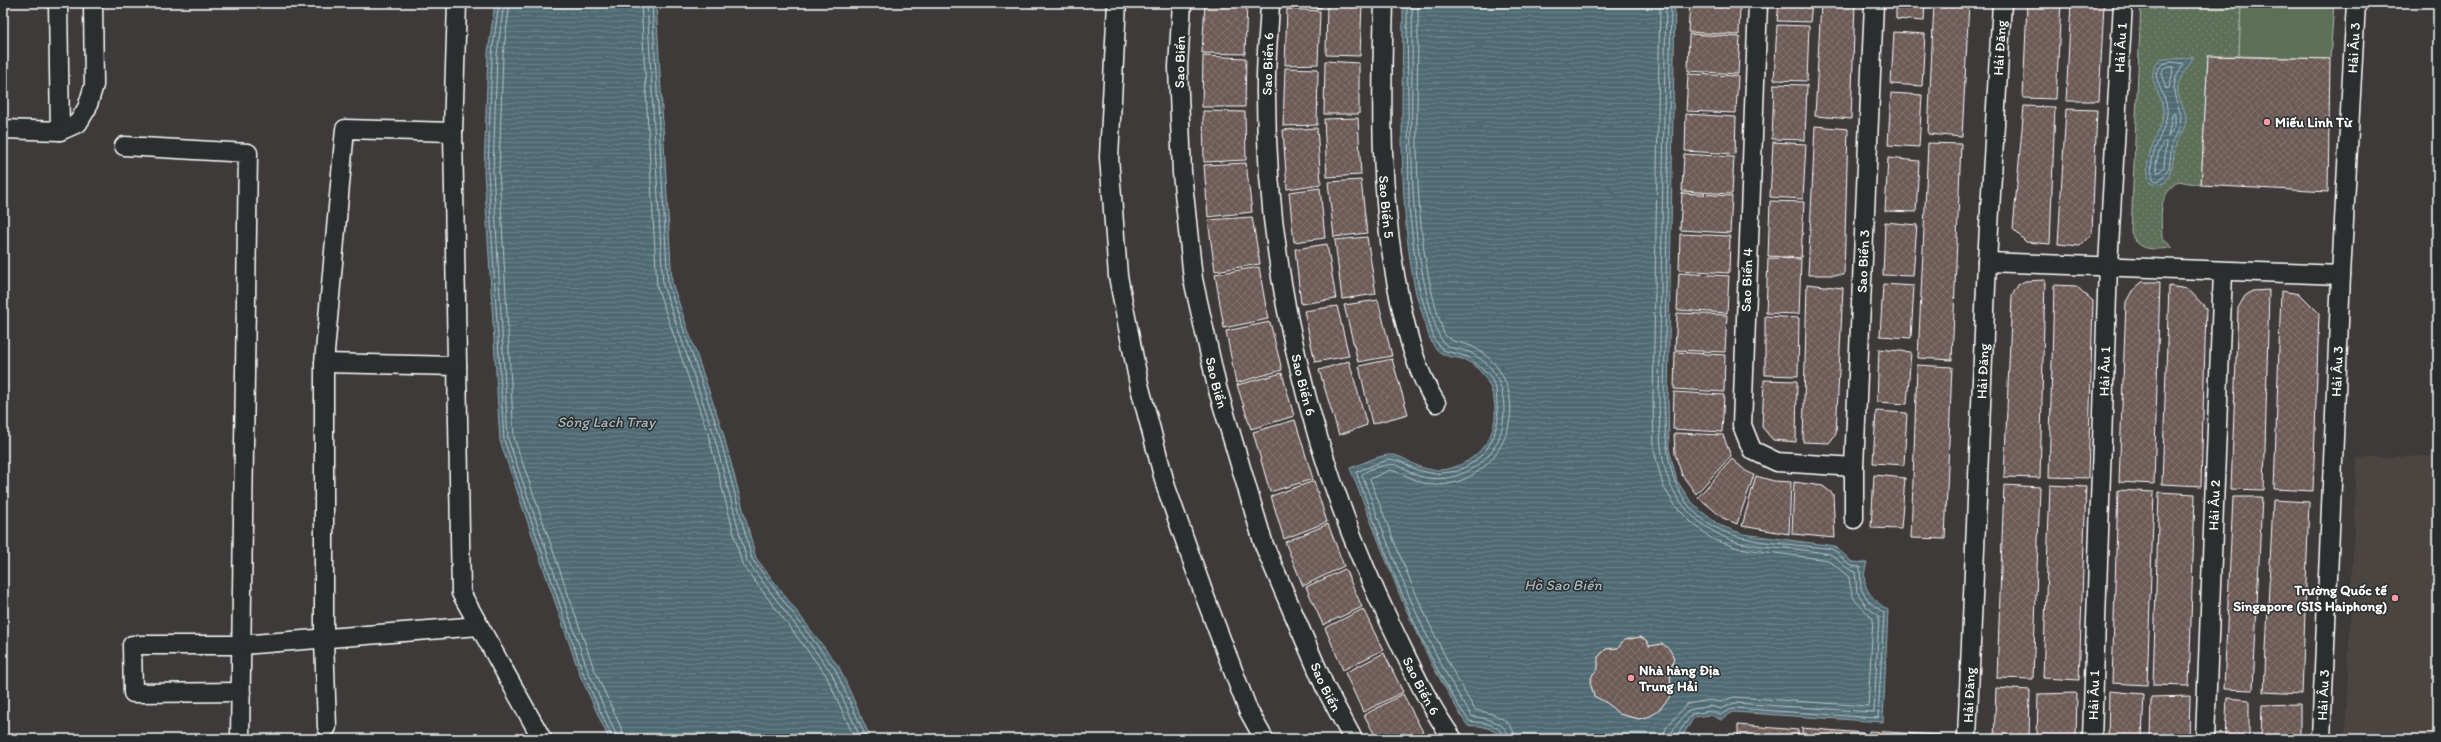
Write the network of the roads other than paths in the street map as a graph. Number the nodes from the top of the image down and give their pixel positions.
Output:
1 (58, 3) edge
2 (93, 3) edge
3 (457, 3) edge
4 (1117, 3) edge
5 (1182, 3) edge
6 (1270, 3) edge
7 (1384, 3) edge
8 (1758, 3) edge
9 (1874, 3) edge
10 (2002, 3) edge
11 (2123, 3) edge
12 (2356, 3) edge
13 (3, 129) edge
14 (60, 131) junction
15 (453, 132) junction
16 (124, 146) dead end
17 (1987, 262) junction
18 (2108, 266) junction
19 (2223, 272) junction
20 (2341, 275) junction
21 (324, 363) junction
22 (457, 366) junction
23 (1436, 403) dead end
24 (1854, 467) junction
25 (1854, 520) dead end
26 (479, 626) junction
27 (324, 638) junction
28 (241, 645) junction
29 (241, 692) junction
30 (327, 727) dead end
31 (240, 739) edge
32 (542, 739) edge
33 (1264, 739) edge
34 (1353, 739) edge
35 (1453, 739) edge
36 (1967, 739) edge
37 (2092, 739) edge
38 (2205, 739) edge
39 (2321, 739) edge

1 - 14 street
2 - 14 street
3 - 15 street
4 - 33 street
5 - 34 street, Sao Biển
6 - 35 street, Sao Biển 6
7 - 23 street, Sao Biển 5
8 - 24 street, Sao Biển 4
9 - 24 street, Sao Biển 3
10 - 17 street, Hải Đăng
11 - 18 street, Hải Âu 1
12 - 20 street, Hải Âu 3
13 - 14 street
15 - 21 street
15 - 22 street
16 - 28 street
17 - 18 street
17 - 36 street, Hải Đăng
18 - 19 street
18 - 37 street, Hải Âu 1
19 - 20 street
19 - 38 street, Hải Âu 2
20 - 39 street, Hải Âu 3
21 - 22 street
21 - 27 street
22 - 26 street
24 - 25 street, Sao Biển 3
26 - 27 street
26 - 32 street
27 - 28 street
27 - 30 street
28 - 29 street
28 - 29 street
29 - 31 street

